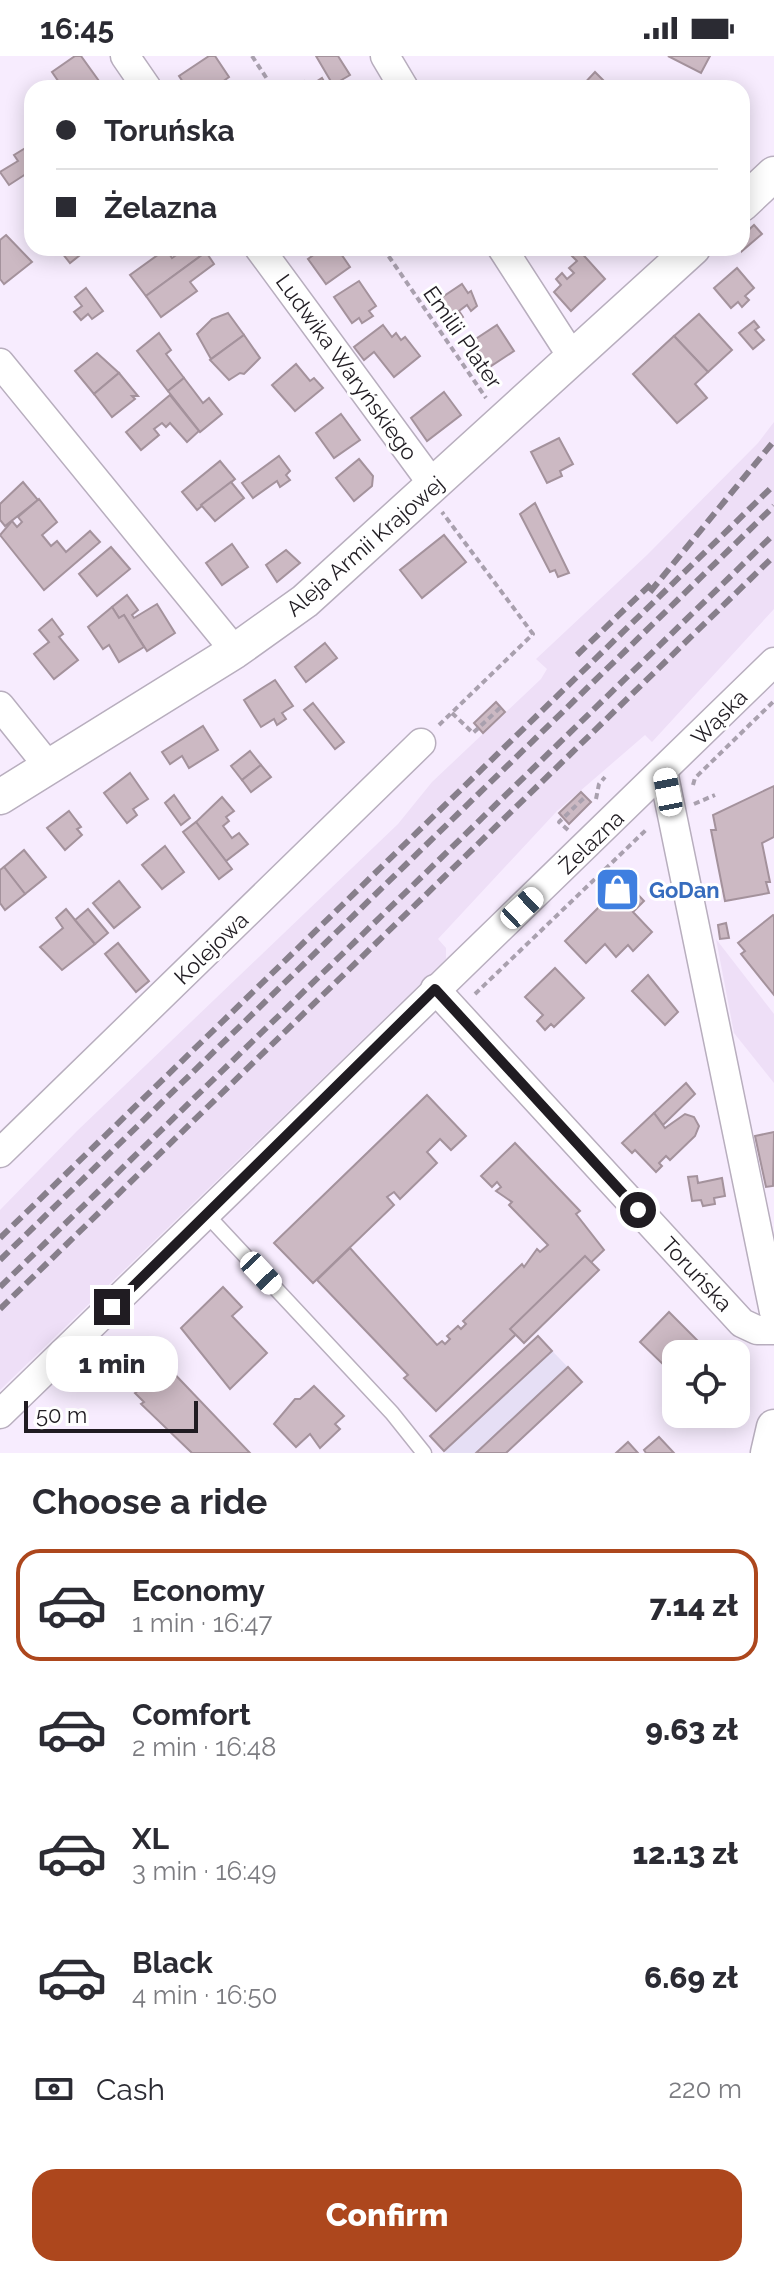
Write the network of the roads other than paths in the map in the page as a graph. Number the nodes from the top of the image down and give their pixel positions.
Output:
1 (125, 56) edge
2 (385, 56) edge
3 (142, 80) edge
4 (399, 80) edge
5 (774, 174) edge
6 (750, 196) edge
7 (265, 256) edge
8 (507, 256) edge
9 (684, 256) edge
10 (573, 358) junction
11 (0, 363) edge
12 (436, 497) junction
13 (235, 651) junction
14 (774, 662) edge
15 (0, 706) edge
16 (421, 743) road end
17 (49, 767) junction
18 (663, 771) junction
19 (0, 797) edge
20 (435, 989) junction
21 (0, 1153) edge
22 (207, 1215) junction
23 (774, 1312) edge
24 (774, 1330) edge
25 (0, 1414) edge
26 (774, 1427) edge
27 (422, 1450) edge
28 (768, 1453) edge

1 - 3 street
2 - 4 street
5 - 6 street
7 - 12 street, Ludwika Waryńskiego
8 - 10 street
9 - 10 street, Aleja Armii Krajowej
10 - 12 street, Aleja Armii Krajowej
11 - 13 street
12 - 13 street, Aleja Armii Krajowej
13 - 17 street, Aleja Armii Krajowej
14 - 18 street, Wąska
15 - 17 street
16 - 21 street, Kolejowa
17 - 19 street, Aleja Armii Krajowej
18 - 20 street, Żelazna
18 - 23 street
20 - 22 street, Żelazna
20 - 24 street, Toruńska
22 - 25 street, Żelazna
22 - 27 lane
26 - 28 street

